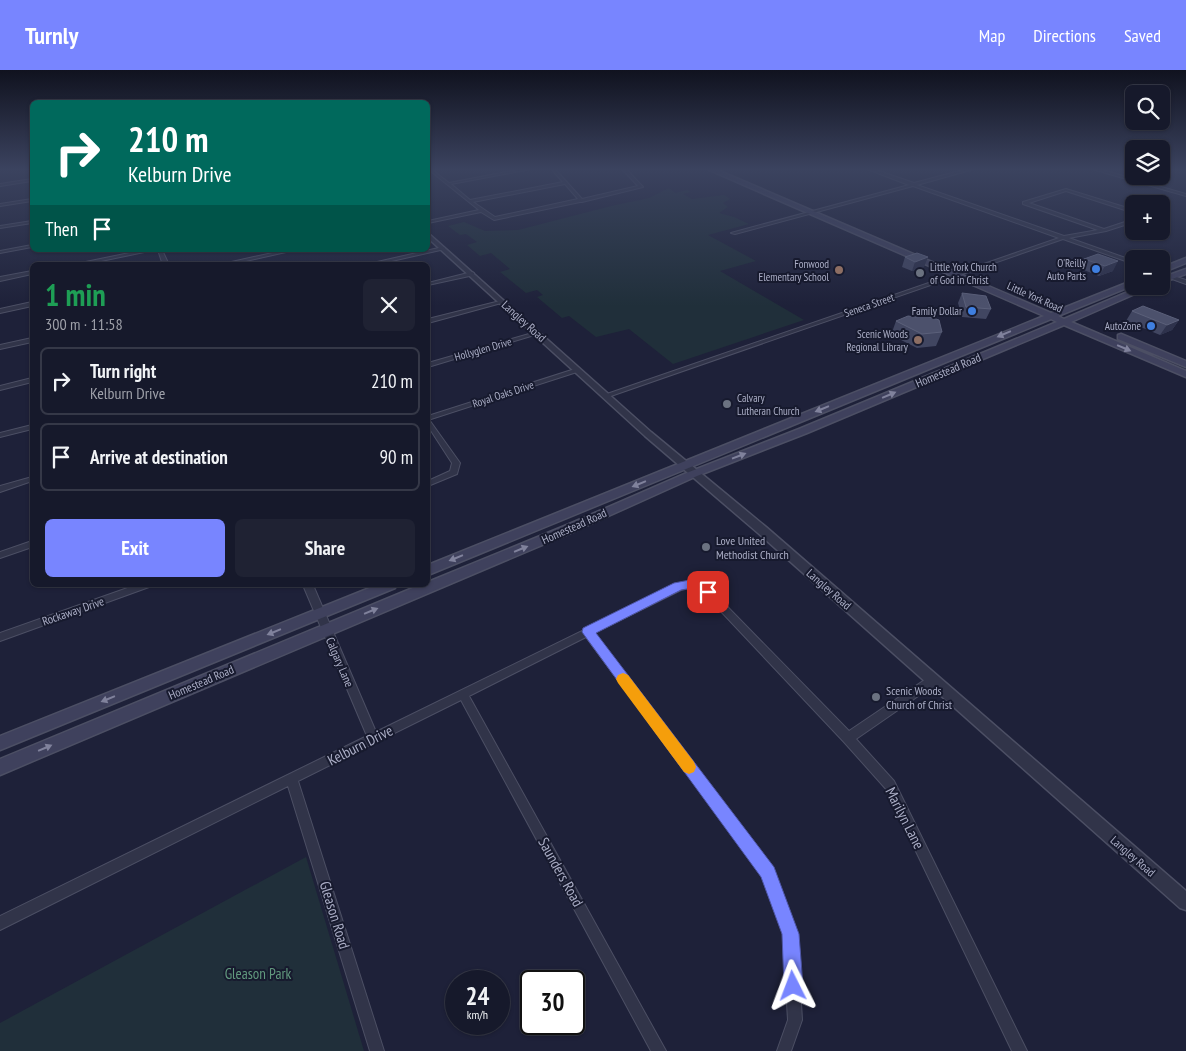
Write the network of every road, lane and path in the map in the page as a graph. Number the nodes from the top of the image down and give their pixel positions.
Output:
1 (463, 215) edge
2 (488, 215) edge
3 (515, 215) edge
4 (799, 215) edge
5 (817, 215) edge
6 (835, 215) edge
7 (997, 215) edge
8 (1059, 215) edge
9 (30, 222) edge
10 (430, 222) edge
11 (1125, 223) edge
12 (0, 227) edge
13 (1104, 230) junction
14 (733, 232) dead end
15 (430, 237) edge
16 (1063, 238) junction
17 (30, 246) edge
18 (443, 248) junction
19 (430, 251) edge
20 (0, 252) edge
21 (142, 252) edge
22 (283, 252) edge
23 (425, 252) edge
24 (1125, 260) edge
25 (1186, 260) edge
26 (90, 262) edge
27 (235, 262) edge
28 (380, 262) edge
29 (1170, 268) edge
30 (966, 271) junction
31 (1186, 271) edge
32 (30, 273) edge
33 (472, 274) junction
34 (958, 275) junction
35 (1172, 277) joint
36 (0, 279) edge
37 (1186, 282) edge
38 (430, 284) edge
39 (1125, 286) edge
40 (1127, 295) edge
41 (502, 302) junction
42 (30, 304) edge
43 (0, 311) edge
44 (1062, 312) junction
45 (1050, 316) junction
46 (1074, 317) junction
47 (430, 320) edge
48 (1064, 322) junction
49 (538, 333) junction
50 (30, 340) edge
51 (0, 347) edge
52 (966, 350) junction
53 (978, 357) junction
54 (430, 364) edge
55 (1186, 364) edge
56 (578, 370) junction
57 (1186, 374) edge
58 (30, 380) edge
59 (0, 388) edge
60 (606, 396) junction
61 (430, 417) edge
62 (790, 423) junction
63 (430, 425) edge
64 (30, 427) edge
65 (803, 431) junction
66 (0, 435) edge
67 (689, 470) junction
68 (30, 481) edge
69 (430, 483) edge
70 (0, 489) edge
71 (561, 515) junction
72 (571, 528) junction
73 (30, 545) edge
74 (476, 550) junction
75 (0, 555) edge
76 (486, 564) junction
77 (430, 569) edge
78 (140, 587) edge
79 (309, 587) edge
80 (385, 587) edge
81 (429, 587) edge
82 (430, 587) edge
83 (717, 601) joint
84 (320, 614) junction
85 (326, 629) junction
86 (588, 632) junction
87 (0, 637) edge
88 (933, 680) junction
89 (132, 689) junction
90 (463, 694) junction
91 (136, 710) junction
92 (372, 738) junction
93 (848, 738) junction
94 (0, 742) edge
95 (0, 767) edge
96 (292, 779) junction
97 (1186, 902) edge
98 (0, 923) edge
99 (377, 1051) edge
100 (659, 1051) edge
101 (784, 1051) edge
102 (1020, 1051) edge

1 - 10 street
2 - 3 street
4 - 14 street
5 - 34 main road, Little York Road
6 - 30 main road, Little York Road
7 - 16 street
8 - 13 street
9 - 12 street
11 - 13 street, Seneca Street
13 - 16 street, Seneca Street
15 - 18 street, Langley Road
16 - 24 street
16 - 30 street, Seneca Street
17 - 20 street
18 - 19 street
18 - 33 street, Langley Road
21 - 26 street
22 - 27 street
23 - 28 street
25 - 29 main road
30 - 34 street, Seneca Street
30 - 44 main road, Little York Road
31 - 35 main road
32 - 36 street
33 - 38 street
33 - 41 street, Langley Road
34 - 45 main road, Little York Road
34 - 60 street, Seneca Street
35 - 37 street
39 - 44 main road, Homestead Road
40 - 46 main road, Homestead Road
41 - 47 street
41 - 49 street, Langley Road
42 - 43 street
44 - 45 main road, Homestead Road
44 - 46 main road, Little York Road
45 - 48 main road, Little York Road
45 -> 52 main road, Homestead Road
46 - 48 main road, Homestead Road
46 - 55 main road, Little York Road
48 - 53 main road, Homestead Road
48 -> 57 main road, Little York Road
49 - 54 street, Hollyglen Drive
49 - 56 street, Langley Road
50 - 51 street
52 - 53 main road
52 -> 62 main road, Homestead Road
65 -> 53 main road, Homestead Road
56 - 60 street, Langley Road
56 - 61 street, Royal Oaks Drive
58 - 59 street
60 - 67 street, Langley Road
62 - 65 main road
62 - 67 main road, Homestead Road
63 - 69 street
64 - 66 street
67 -> 65 main road, Homestead Road
67 -> 71 main road, Homestead Road
67 - 72 main road, Homestead Road
67 - 88 street, Langley Road
68 - 70 street
71 - 72 main road
71 - 74 main road, Homestead Road
76 -> 72 main road, Homestead Road
73 - 75 street
74 - 76 main road
74 -> 77 main road, Homestead Road
82 -> 76 main road, Homestead Road
78 - 87 street, Rockaway Drive
79 - 84 street, Calgary Lane
80 - 84 main road, Homestead Road
85 -> 81 main road, Homestead Road
83 - 86 street, Kelburn Drive
83 - 93 street, Marilyn Lane
84 - 85 street, Calgary Lane
84 -> 89 main road, Homestead Road
85 - 91 main road, Homestead Road
85 - 92 street, Calgary Lane
86 - 90 street, Kelburn Drive
86 - 101 street
88 - 93 street
88 - 97 street, Langley Road
89 - 91 main road
89 -> 94 main road, Homestead Road
90 - 92 street, Kelburn Drive
90 - 100 street, Saunders Road
95 -> 91 main road, Homestead Road
92 - 96 street, Kelburn Drive
93 - 102 street, Marilyn Lane
96 - 98 street, Kelburn Drive
96 - 99 street, Gleason Road

